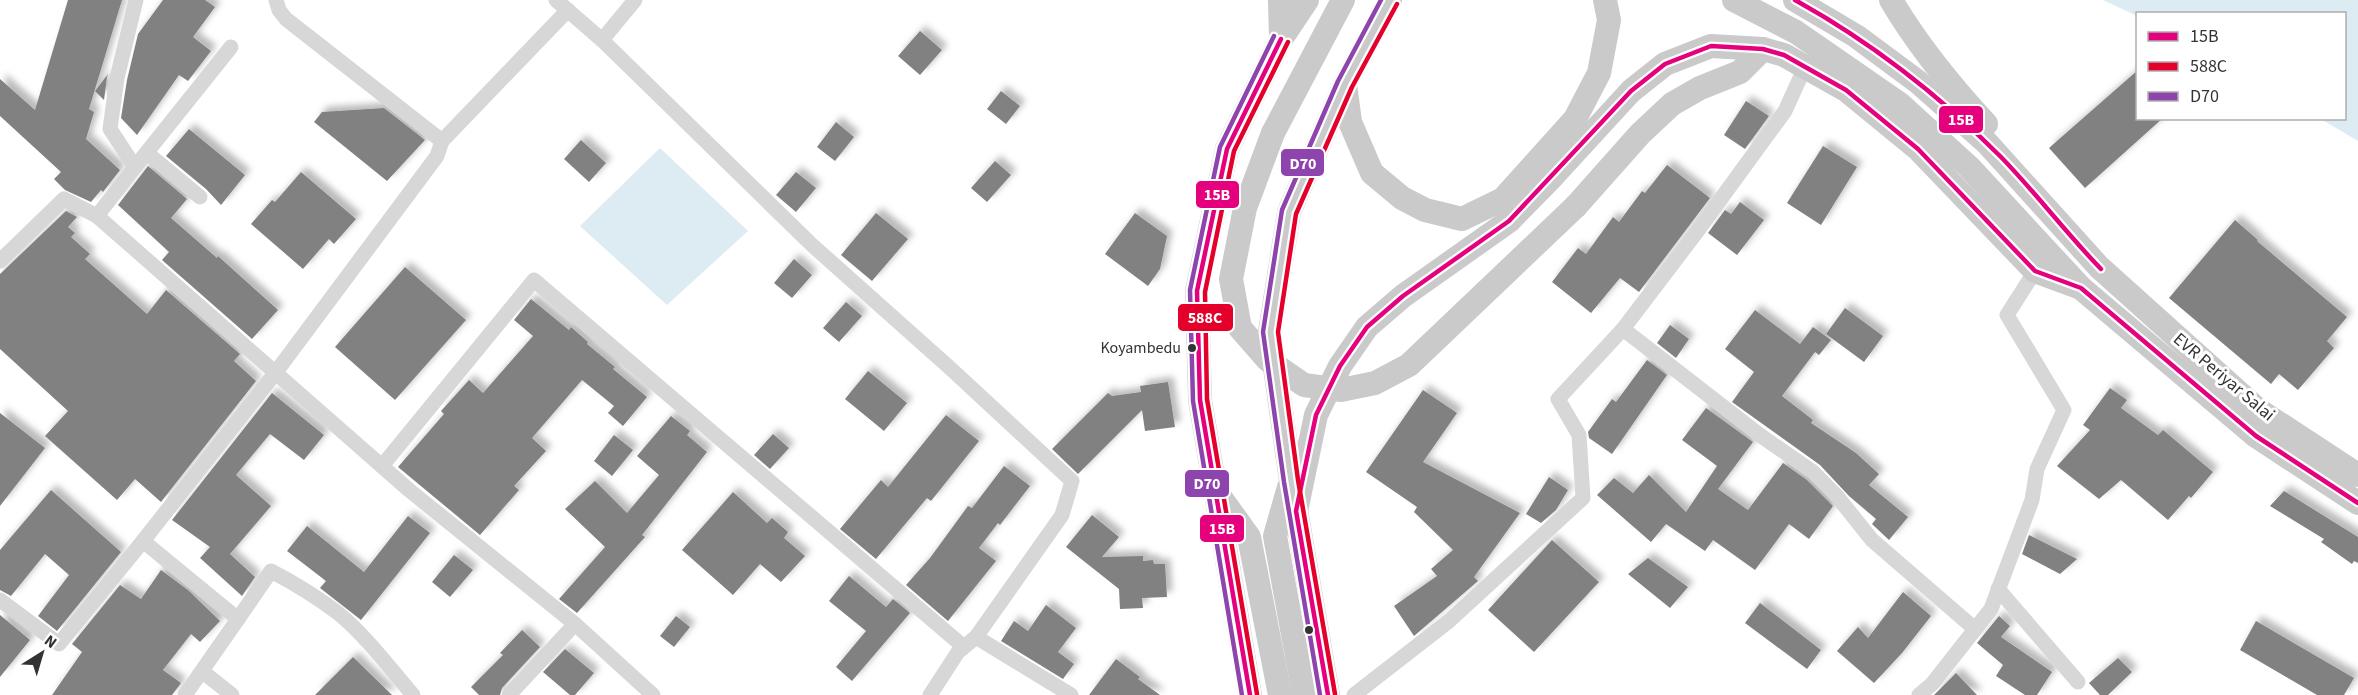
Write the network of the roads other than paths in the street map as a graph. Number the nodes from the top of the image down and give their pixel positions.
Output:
1 (135, 0) edge
2 (276, 0) edge
3 (635, 0) edge
4 (1280, 0) edge
5 (1307, 0) edge
6 (1343, 0) edge
7 (1390, 0) edge
8 (1605, 0) edge
9 (1734, 0) edge
10 (1795, 0) edge
11 (1891, 0) edge
12 (562, 5) edge
13 (1281, 39) junction
14 (602, 40) junction
15 (231, 47) dead end
16 (1763, 49) junction
17 (1805, 67) junction
18 (1345, 84) junction
19 (442, 141) junction
20 (147, 153) junction
21 (135, 167) junction
22 (200, 197) dead end
23 (96, 216) junction
24 (0, 261) edge
25 (2040, 261) junction
26 (2099, 267) junction
27 (1623, 329) junction
28 (276, 372) junction
29 (382, 466) junction
30 (2358, 474) edge
31 (1291, 481) junction
32 (1216, 491) junction
33 (2358, 502) edge
34 (1296, 511) junction
35 (143, 541) junction
36 (1998, 589) junction
37 (0, 600) edge
38 (238, 619) junction
39 (575, 624) junction
40 (1975, 629) junction
41 (970, 642) junction
42 (203, 672) junction
43 (2078, 682) dead end
44 (185, 695) edge
45 (232, 695) edge
46 (413, 695) edge
47 (509, 695) edge
48 (653, 695) edge
49 (930, 695) edge
50 (1071, 695) edge
51 (1250, 695) edge
52 (1280, 695) edge
53 (1304, 695) edge
54 (1328, 695) edge
55 (1354, 695) edge
56 (1918, 695) edge

1 - 21 street
2 - 19 street
3 - 14 street
4 - 13 main road
5 - 13 main road
6 - 16 main road, bridge
7 - 18 main road
8 - 18 main road
9 - 25 main road
10 - 26 main road, EVR Periyar Salai
11 - 26 main road
12 - 14 street
12 - 19 street
13 - 32 main road
14 - 41 street
15 - 20 street
16 - 17 main road
16 - 34 main road
17 - 25 main road
17 - 27 street
18 - 31 main road
19 - 28 street
20 - 21 street
20 - 22 street
21 - 23 street
23 - 24 street
23 - 28 street
25 - 33 main road, EVR Periyar Salai
25 - 36 street
26 - 30 main road, EVR Periyar Salai
27 - 40 street
27 - 55 street
28 - 29 street
28 - 35 street
29 - 39 street
29 - 41 street
31 - 34 main road
31 - 53 main road
32 - 51 main road
32 - 52 main road
34 - 54 main road
35 - 37 street
35 - 38 street
36 - 40 street
36 - 43 street
38 - 42 street
38 - 46 street
39 - 47 street
39 - 48 street
40 - 56 street
41 - 49 street
41 - 50 street
42 - 44 street
42 - 45 street

